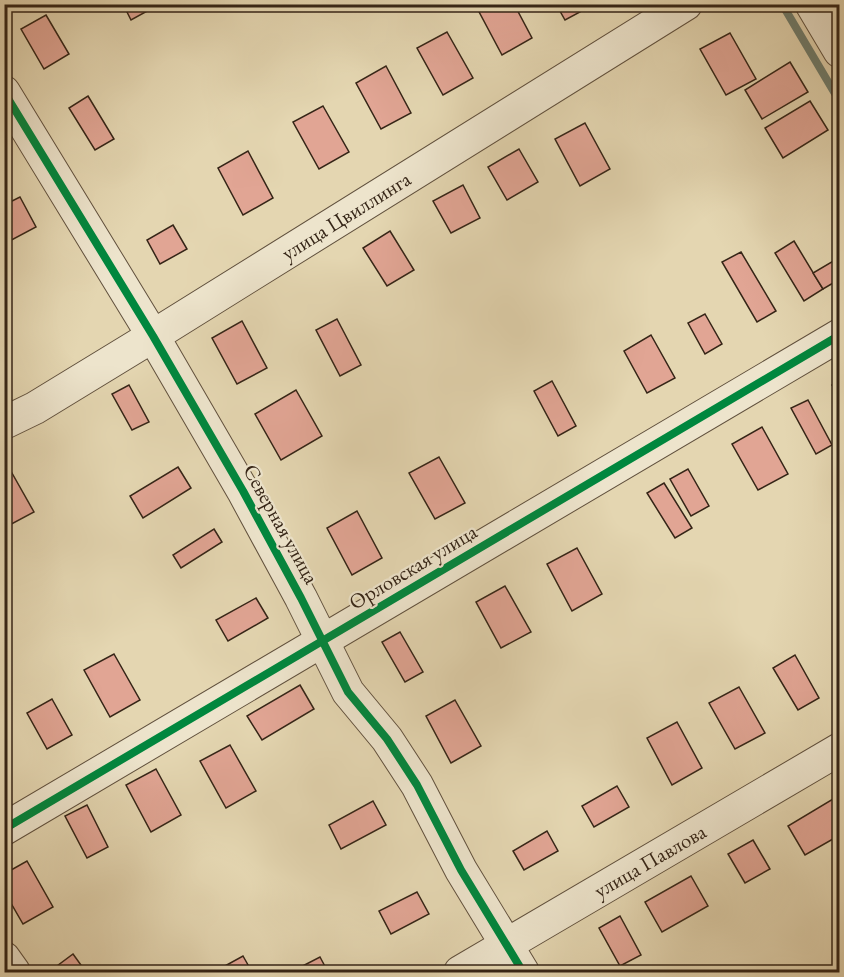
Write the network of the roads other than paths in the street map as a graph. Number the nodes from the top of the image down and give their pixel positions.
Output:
1 (686, 4) edge
2 (812, 4) edge
3 (840, 51) edge
4 (4, 92) edge
5 (840, 335) edge
6 (153, 336) junction
7 (4, 423) edge
8 (323, 642) junction
9 (840, 749) edge
10 (4, 829) edge
11 (507, 944) junction
12 (4, 958) edge
13 (14, 972) edge
14 (460, 972) edge
15 (523, 972) edge

1 - 6 street, улица Цвиллинга
2 - 3 street
4 - 6 street, Северная улица
5 - 8 street, Орловская улица
6 - 7 street, улица Цвиллинга
6 - 8 street, Северная улица
8 - 10 street, Орловская улица
8 - 11 street, Северная улица
9 - 11 street, улица Павлова
11 - 14 street, улица Павлова
11 - 15 street, Северная улица
12 - 13 street

